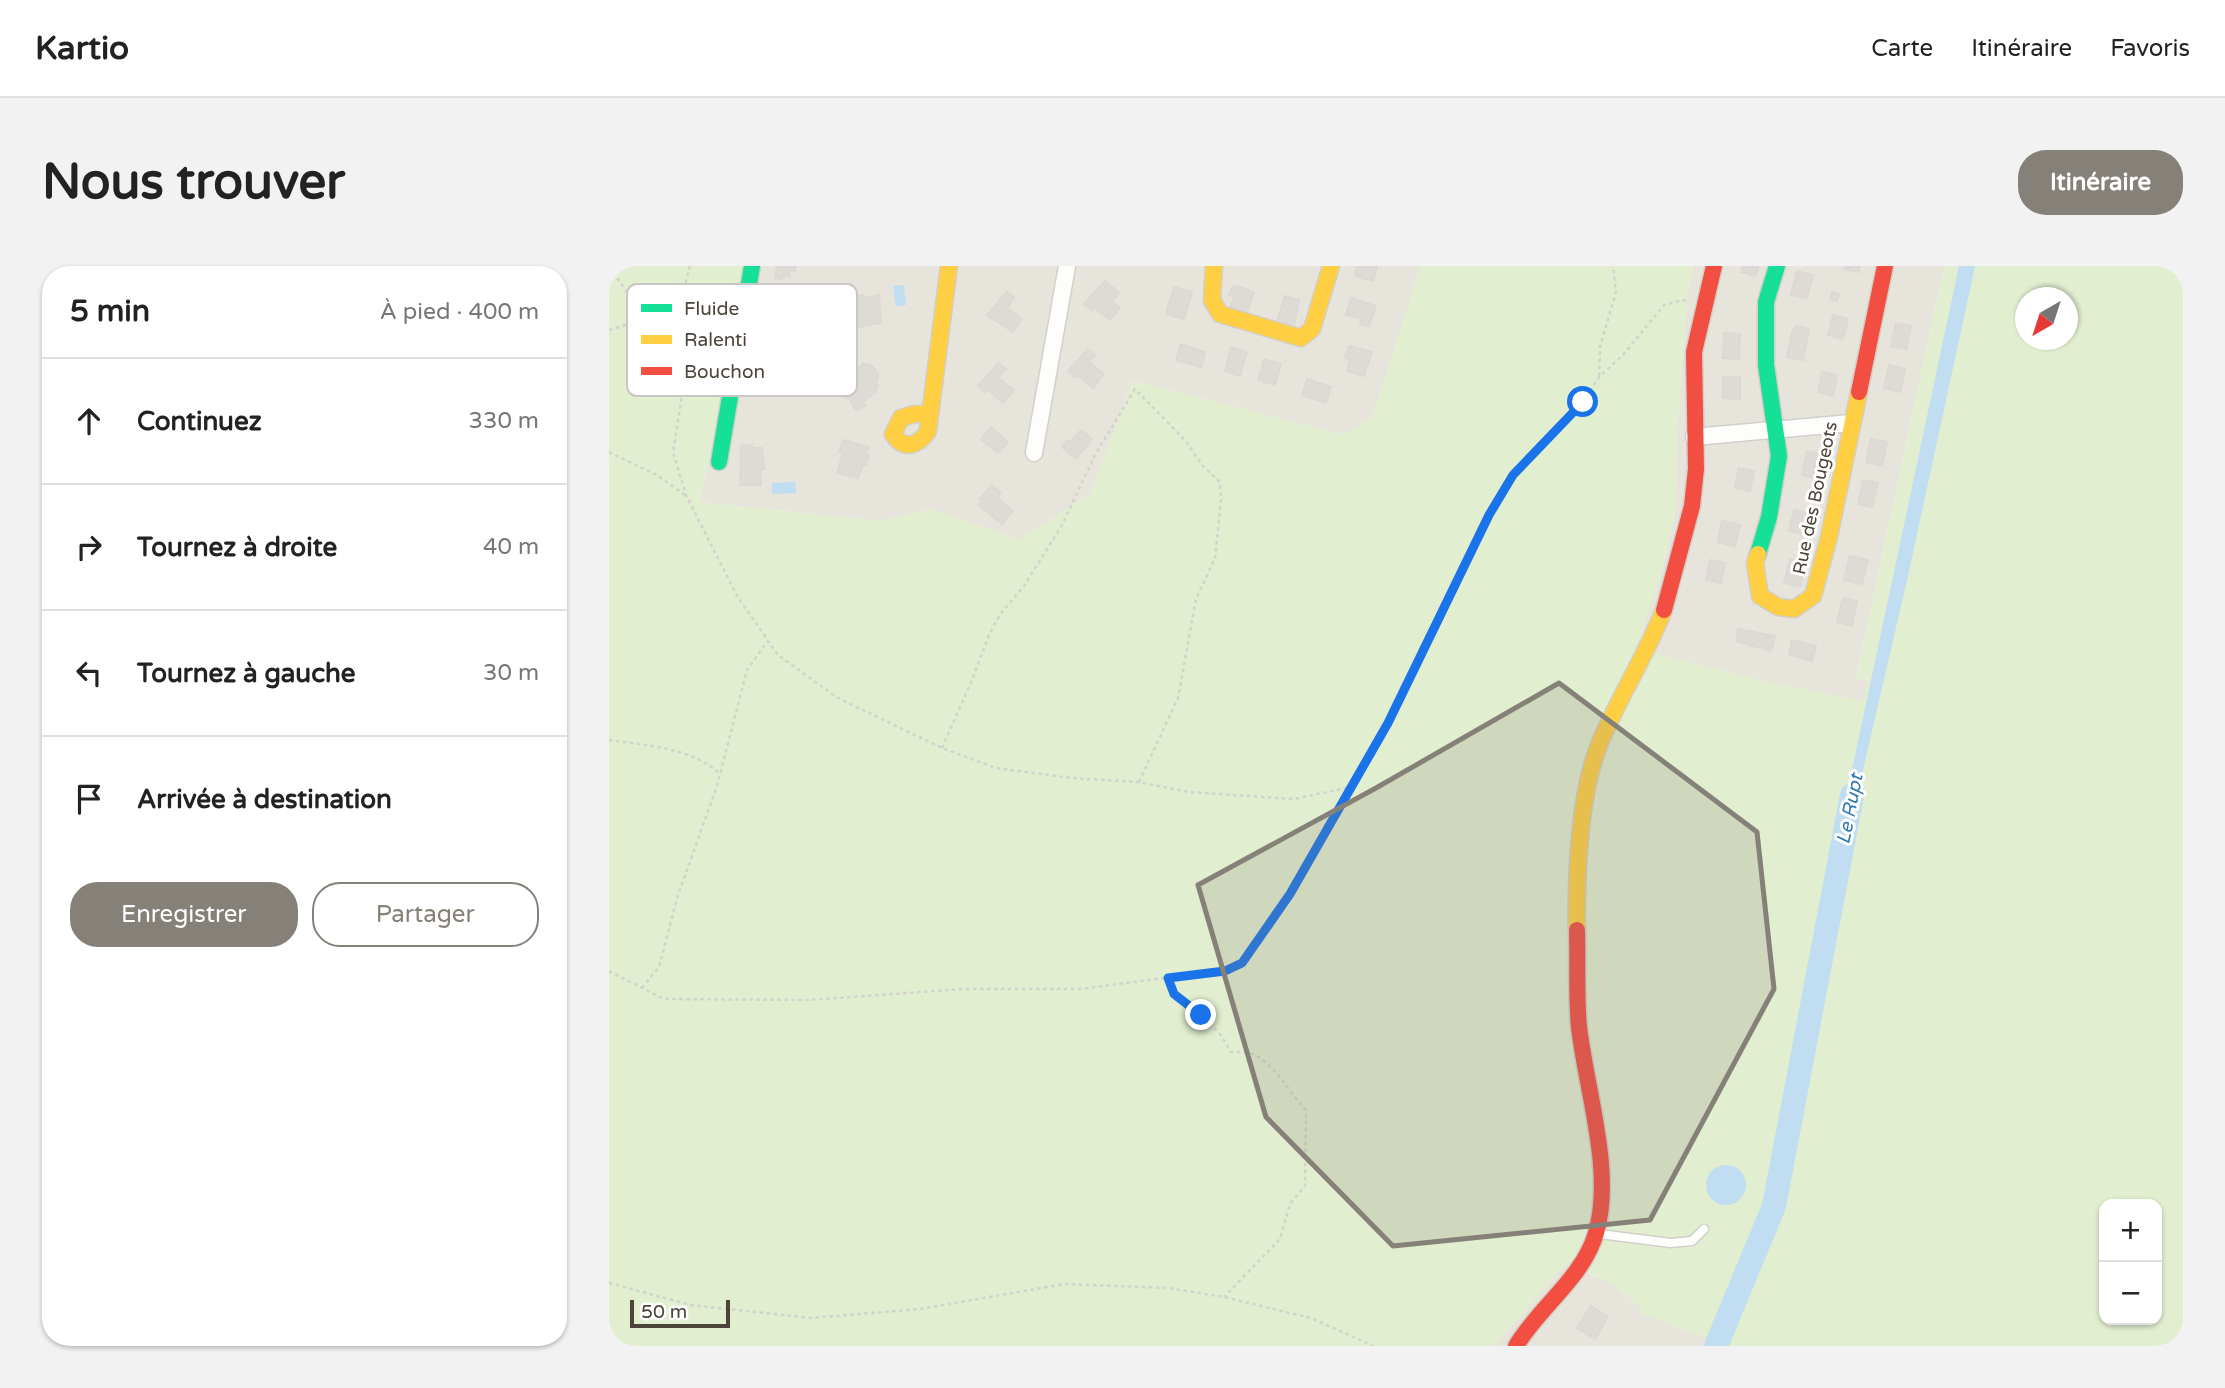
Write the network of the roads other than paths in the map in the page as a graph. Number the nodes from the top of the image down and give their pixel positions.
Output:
1 (752, 266) edge
2 (949, 266) edge
3 (1067, 266) edge
4 (1215, 266) edge
5 (1331, 266) edge
6 (1714, 266) edge
7 (1777, 266) edge
8 (1885, 266) edge
9 (749, 284) edge
10 (730, 396) edge
11 (929, 414) dead end
12 (1851, 423) junction
13 (1775, 430) junction
14 (1694, 438) junction
15 (1034, 453) dead end
16 (719, 462) dead end
17 (1704, 1229) dead end
18 (1596, 1234) junction
19 (1516, 1346) edge

1 - 9 street
2 - 11 street
3 - 15 street
4 - 5 street
6 - 14 street
7 - 13 street, Rue des Bougeots
8 - 12 street, Rue des Bougeots
10 - 16 street
12 - 13 street
12 - 13 street, Rue des Bougeots
13 - 14 street
14 - 18 street
17 - 18 lane
18 - 19 street

